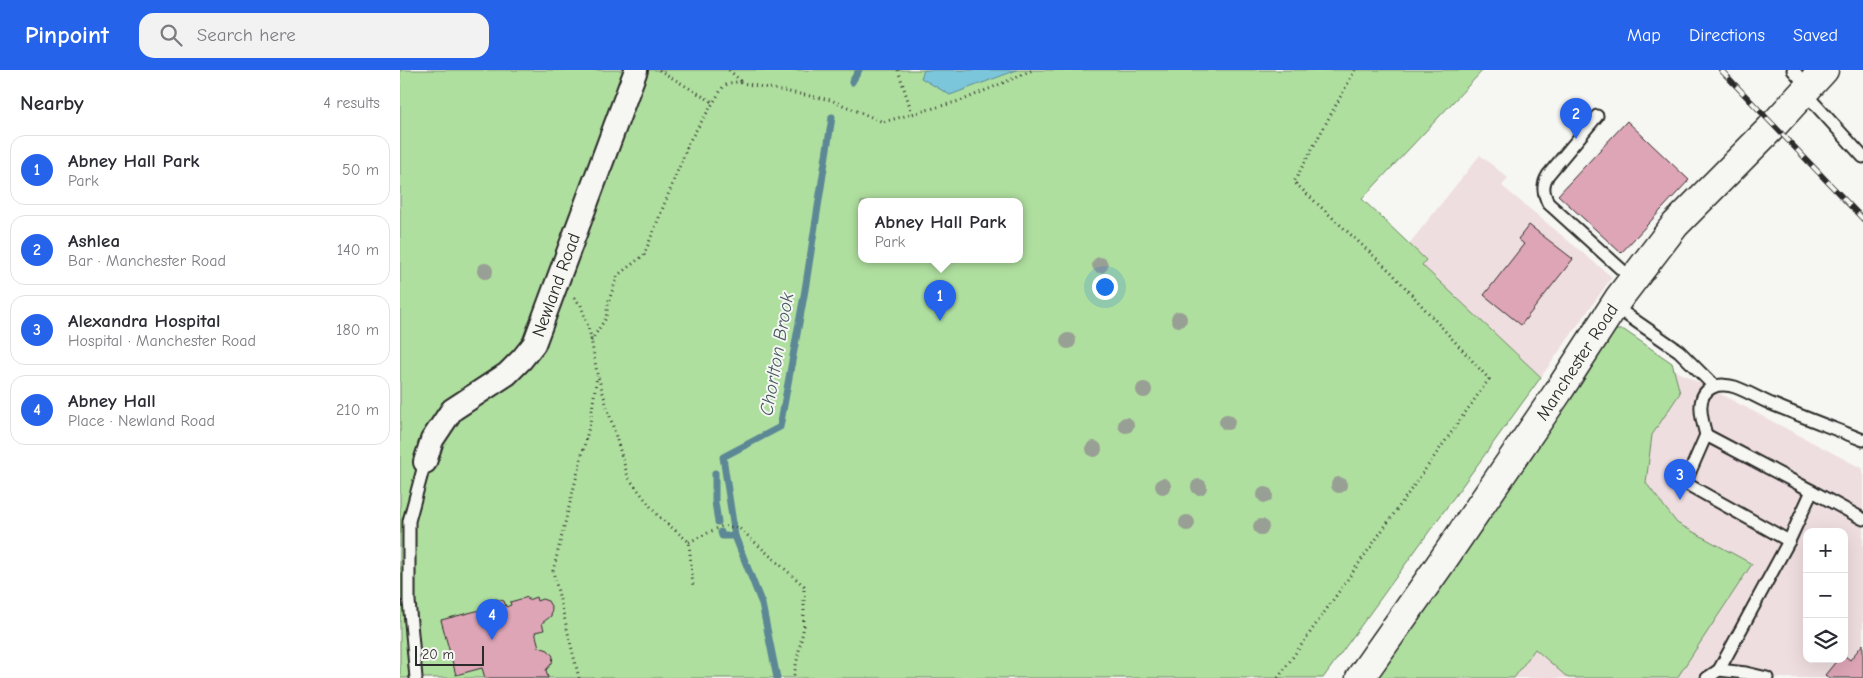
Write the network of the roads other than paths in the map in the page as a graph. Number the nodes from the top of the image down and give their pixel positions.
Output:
1 (636, 70) edge
2 (1807, 80) edge
3 (1597, 116) dead end
4 (1863, 157) edge
5 (1632, 280) junction
6 (1614, 306) junction
7 (1714, 386) junction
8 (1706, 435) junction
9 (1863, 440) edge
10 (425, 462) joint
11 (1812, 491) junction
12 (1863, 519) edge
13 (1789, 541) junction
14 (1719, 670) junction
15 (416, 678) edge
16 (1360, 678) edge
17 (1707, 678) edge
18 (1767, 678) edge

1 - 10 street, Newland Road
2 - 4 lane
2 - 5 main road, Manchester Road
3 - 5 lane
5 - 6 main road, Manchester Road
6 - 7 lane
6 - 16 main road, Manchester Road
7 - 8 lane
7 - 9 lane
8 - 11 lane
8 - 13 lane
10 - 15 lane
11 - 12 lane
11 - 13 lane
13 - 14 lane
14 - 17 lane
14 - 18 lane

